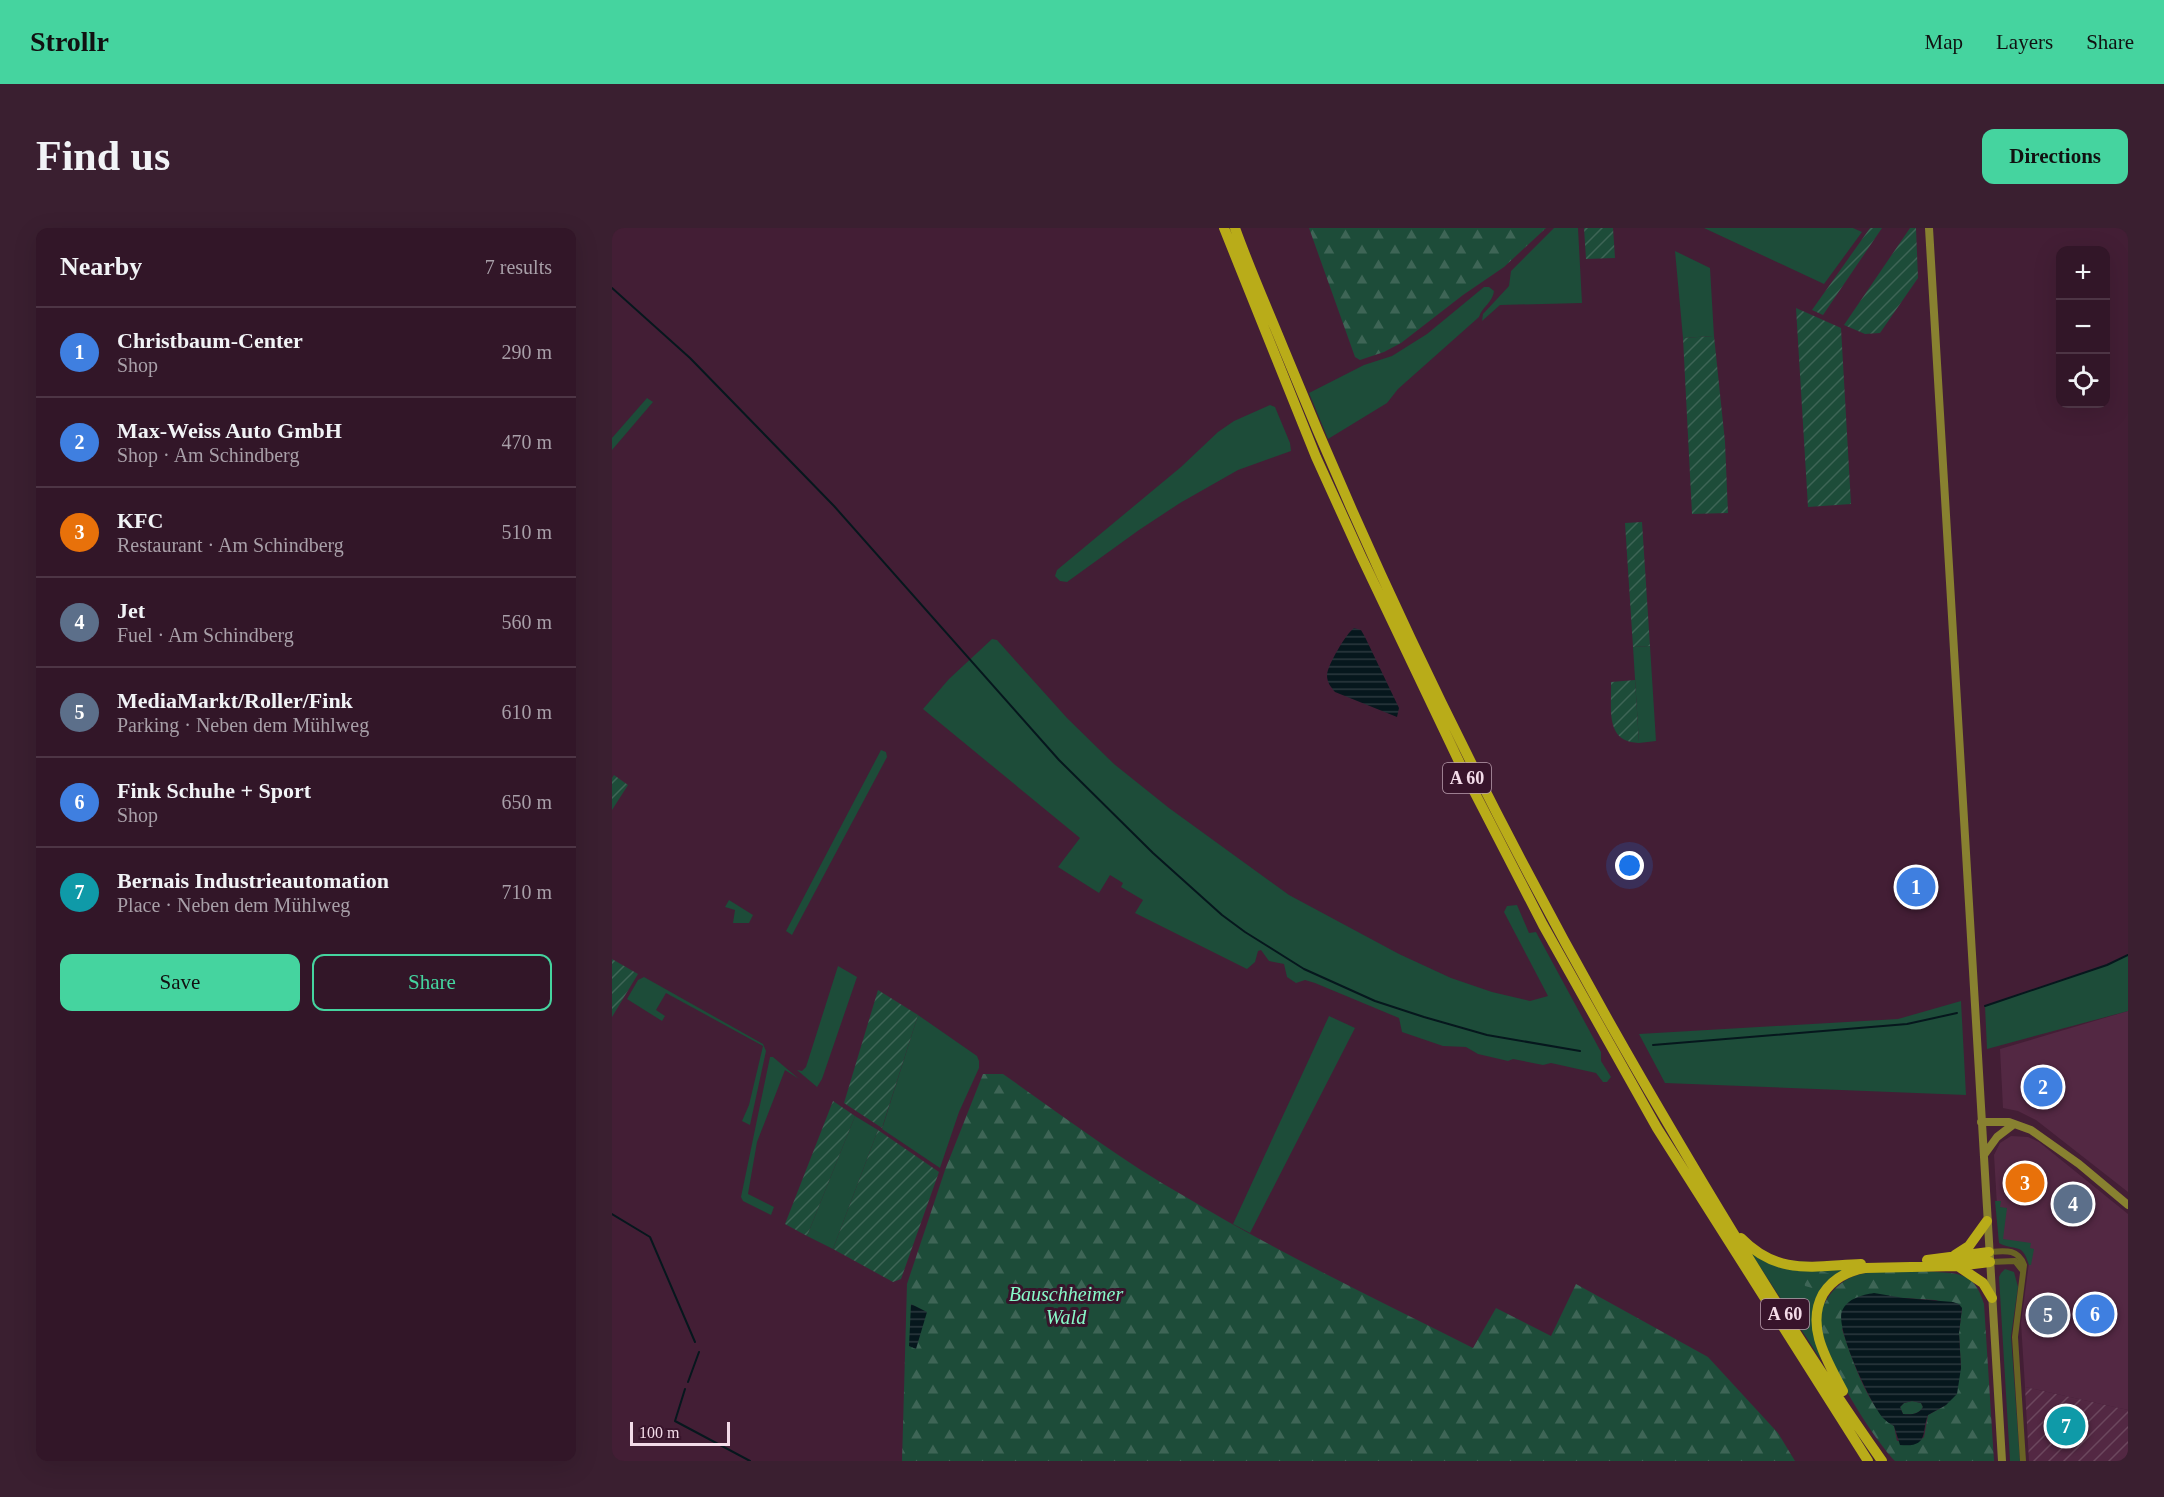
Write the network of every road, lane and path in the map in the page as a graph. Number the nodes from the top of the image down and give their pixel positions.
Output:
1 (1224, 228) edge
2 (1235, 228) edge
3 (1929, 228) edge
4 (1981, 1122) junction
5 (2014, 1124) junction
6 (1984, 1156) junction
7 (2128, 1205) edge
8 (1721, 1213) junction
9 (1987, 1221) junction
10 (1990, 1257) junction
11 (1949, 1258) junction
12 (1957, 1266) junction
13 (2023, 1274) junction
14 (1992, 1298) junction
15 (1851, 1414) junction
16 (1864, 1458) edge
17 (1882, 1461) edge
18 (2002, 1461) edge
19 (2023, 1461) edge

1 - 16 highway, A 60
2 - 8 highway, A 60
3 - 4 main road
4 - 5 main road
4 - 6 main road
5 - 6 main road
5 - 7 main road
6 - 9 main road
8 - 11 highway
8 - 15 highway, A 60
9 - 10 main road
9 - 11 highway
10 - 11 highway
10 - 12 highway
10 - 13 street
10 - 13 street
10 - 14 main road
12 - 14 highway
12 - 15 highway
13 - 19 street
14 - 18 main road
15 - 17 highway, A 60

